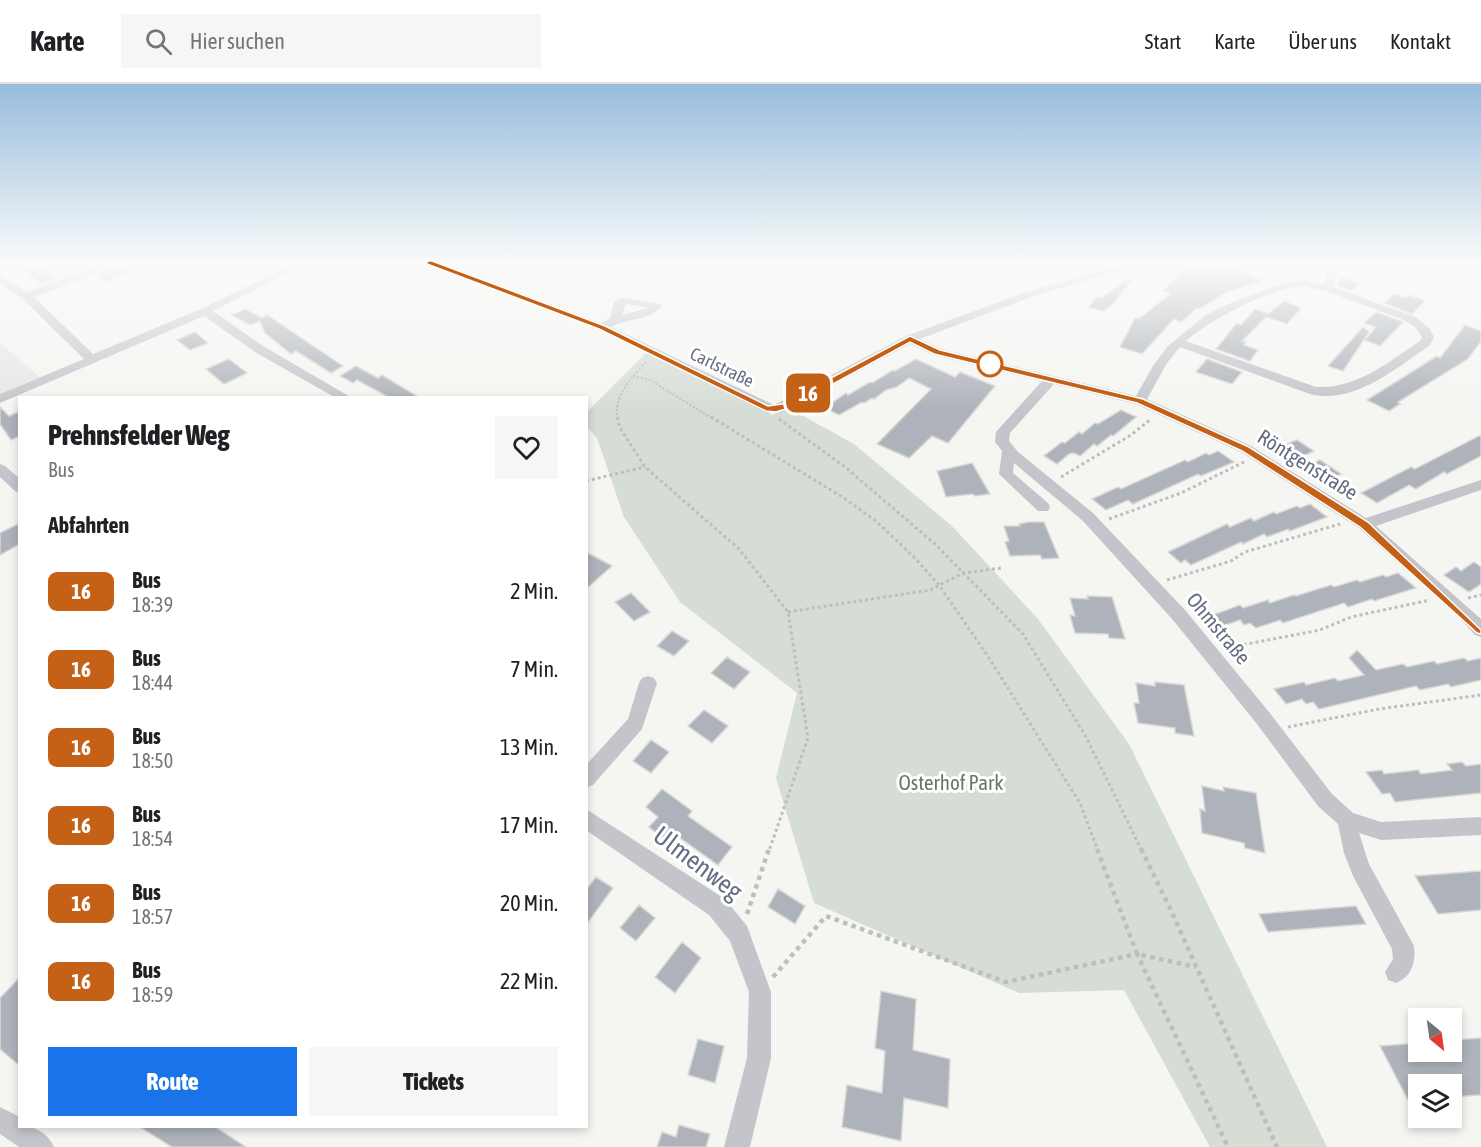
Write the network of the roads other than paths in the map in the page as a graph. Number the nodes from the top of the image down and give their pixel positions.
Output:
1 (43, 313) edge
2 (201, 313) edge
3 (207, 313) edge
4 (563, 313) edge
5 (980, 313) edge
6 (1219, 313) edge
7 (1391, 313) edge
8 (615, 320) dead end
9 (602, 327) junction
10 (910, 339) junction
11 (1179, 343) junction
12 (92, 360) junction
13 (1052, 378) junction
14 (342, 396) edge
15 (0, 399) edge
16 (1140, 401) junction
17 (1009, 450) junction
18 (0, 469) edge
19 (1481, 485) edge
20 (11, 486) edge
21 (1043, 507) dead end
22 (1360, 522) junction
23 (1481, 630) edge
24 (648, 683) dead end
25 (588, 777) edge
26 (588, 819) edge
27 (1347, 820) junction
28 (1481, 826) edge
29 (1396, 972) dead end
30 (0, 1119) edge
31 (41, 1147) edge
32 (737, 1147) edge

1 - 12 street
2 - 12 street
3 - 14 street
4 - 9 street, Carlstraße
5 - 10 street
6 - 11 street
7 - 11 street
8 - 9 street
9 - 10 street, Carlstraße
10 - 13 street, Röntgenstraße
11 - 16 street
12 - 15 street
13 - 16 street, Röntgenstraße
13 - 17 street
16 - 22 street, Röntgenstraße
17 - 21 street
17 - 27 street, Ohmstraße
18 - 20 street
19 - 22 street
22 - 23 street, Röntgenstraße
24 - 25 street
26 - 32 street, Ulmenweg
27 - 28 street, Ohmstraße
27 - 29 street
30 - 31 street

